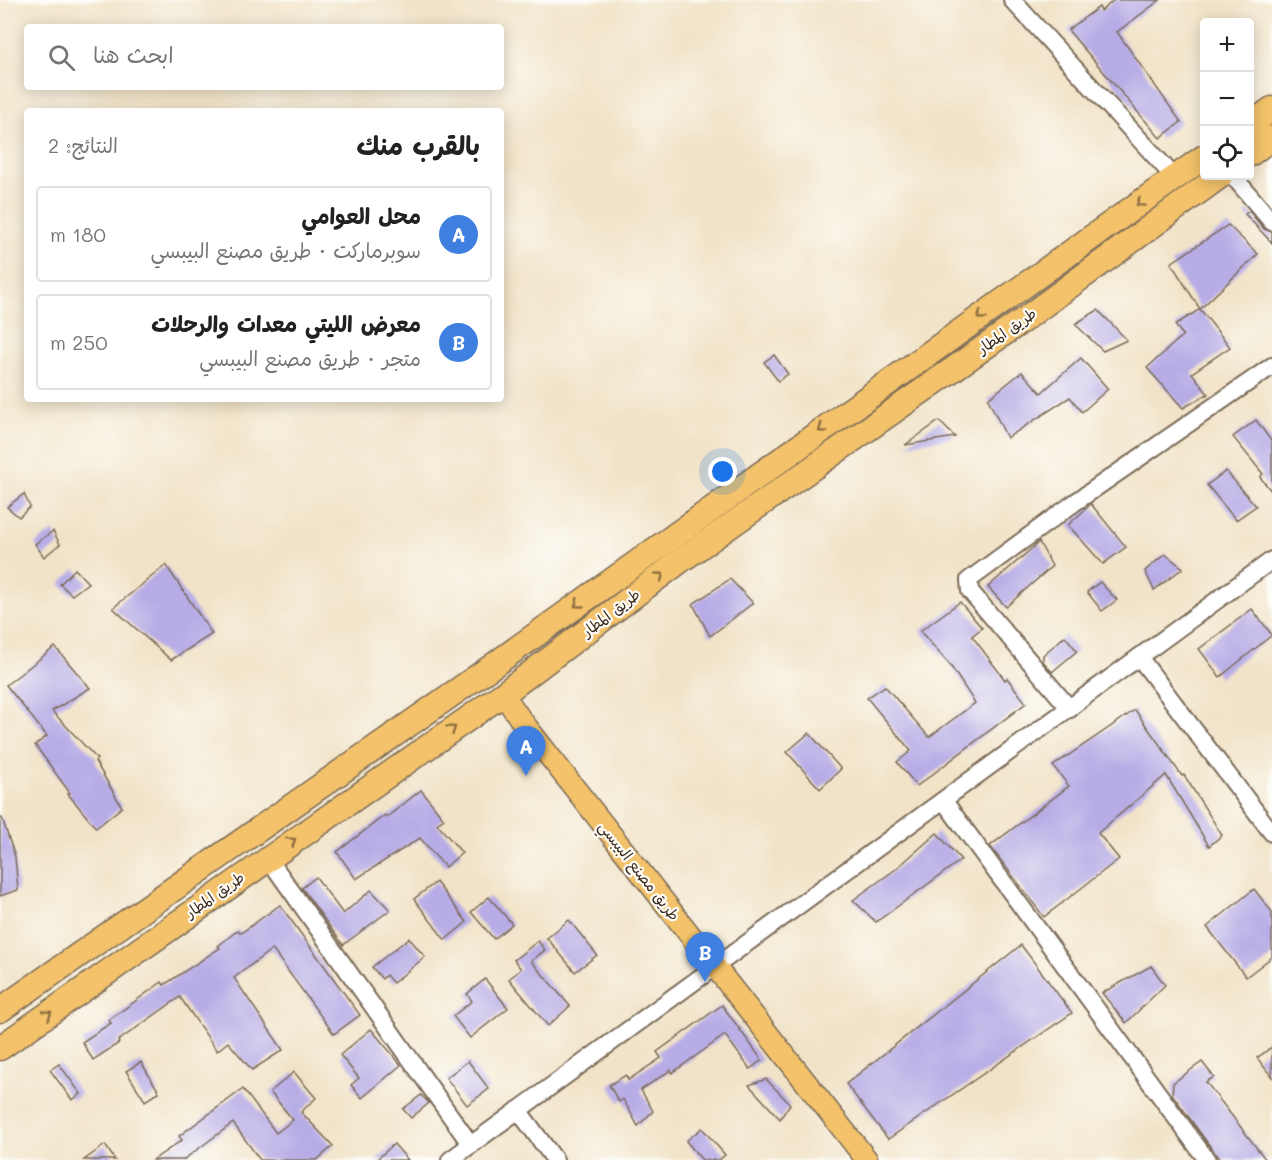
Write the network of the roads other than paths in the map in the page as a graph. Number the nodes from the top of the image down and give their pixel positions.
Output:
1 (1012, 0) edge
2 (1272, 109) edge
3 (1254, 122) edge
4 (1272, 138) edge
5 (1254, 151) edge
6 (1200, 160) edge
7 (1174, 178) junction
8 (1215, 180) edge
9 (1236, 180) edge
10 (1272, 222) edge
11 (1007, 297) junction
12 (1026, 318) junction
13 (1272, 366) edge
14 (1272, 560) edge
15 (1139, 657) junction
16 (503, 694) junction
17 (1070, 709) junction
18 (944, 801) junction
19 (1272, 832) edge
20 (268, 858) junction
21 (714, 967) junction
22 (0, 1010) edge
23 (0, 1048) edge
24 (518, 1110) junction
25 (471, 1145) junction
26 (450, 1160) edge
27 (555, 1160) edge
28 (867, 1160) edge
29 (1207, 1160) edge

1 - 7 street
2 - 3 highway
4 - 5 highway
6 - 7 highway, طريق المطار
7 -> 11 highway, طريق المطار
8 - 12 highway, طريق المطار
9 - 10 street
11 - 12 highway
11 -> 22 highway, طريق المطار
16 -> 12 highway, طريق المطار
13 - 17 street
14 - 15 street
15 - 17 street
15 - 19 street
20 -> 16 highway, طريق المطار
16 - 21 main road, طريق مصنع البيبسي
17 - 18 street
18 - 21 street
18 - 29 street
23 -> 20 highway, طريق المطار
20 - 25 street
21 - 24 street
21 - 28 main road, طريق مصنع البيبسي
24 - 25 street
24 - 27 street
25 - 26 street

